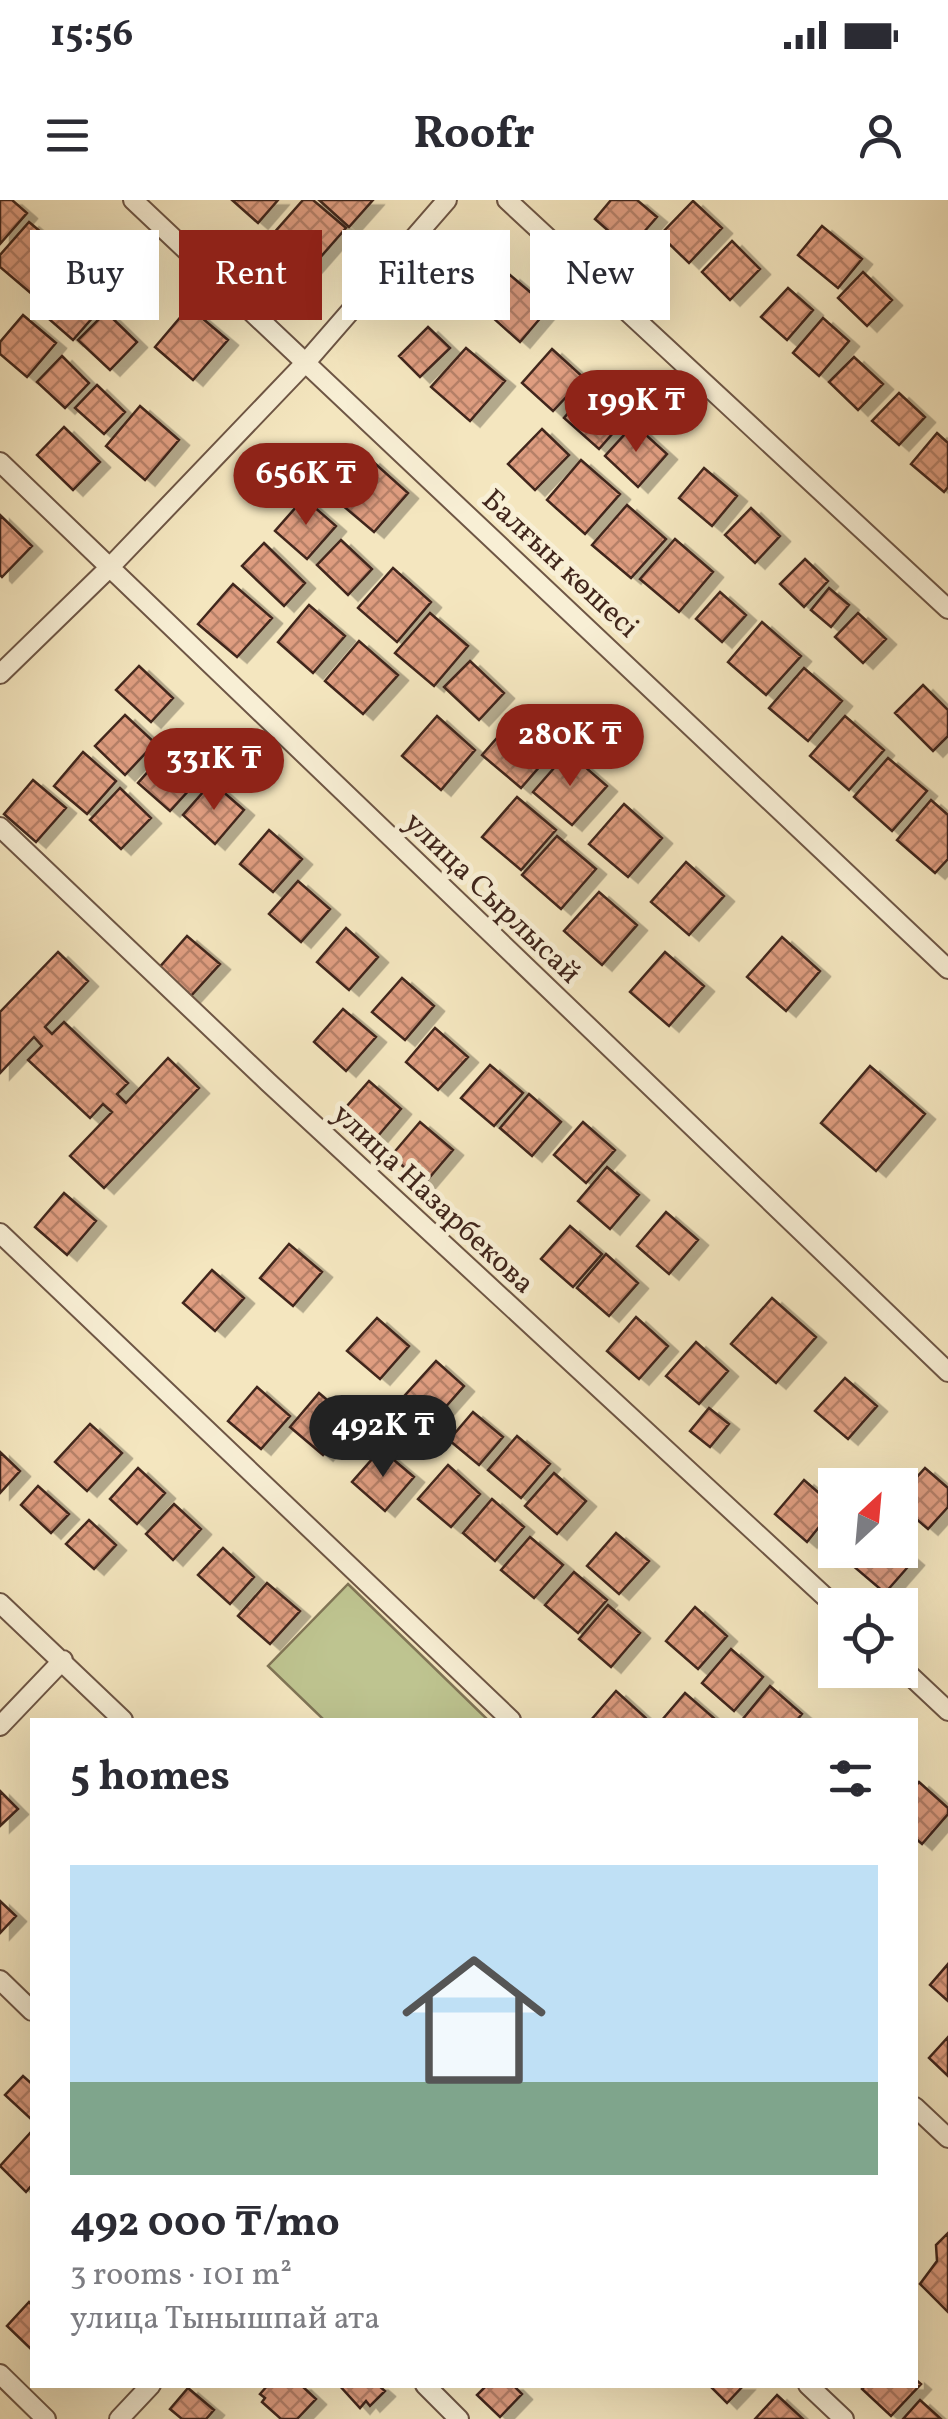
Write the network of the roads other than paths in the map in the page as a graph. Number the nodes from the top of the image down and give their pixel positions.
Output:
1 (132, 200) edge
2 (447, 200) edge
3 (507, 200) edge
4 (307, 361) junction
5 (0, 462) edge
6 (110, 567) junction
7 (948, 609) edge
8 (0, 674) edge
9 (0, 826) edge
10 (948, 970) edge
11 (0, 1233) edge
12 (948, 1372) edge
13 (818, 1590) edge
14 (0, 1603) edge
15 (62, 1660) junction
16 (918, 1683) edge
17 (948, 1711) edge
18 (121, 1718) edge
19 (509, 1718) edge
20 (0, 1726) edge
21 (0, 1980) edge
22 (30, 2009) edge
23 (918, 2109) edge
24 (948, 2138) edge
25 (0, 2374) edge
26 (148, 2388) edge
27 (427, 2388) edge
28 (811, 2388) edge
29 (46, 2419) edge
30 (120, 2419) edge
31 (459, 2419) edge
32 (844, 2419) edge

1 - 4 street, Балғын көшесі
2 - 4 street
3 - 7 street
4 - 6 street
4 - 10 street, Балғын көшесі
5 - 6 street, улица Сырлысай
6 - 8 street
6 - 12 street, улица Сырлысай
9 - 13 street, улица Назарбекова
11 - 19 street
14 - 15 street
15 - 18 street
15 - 20 street
16 - 17 street
21 - 22 street
23 - 24 street
25 - 29 street
26 - 30 street
27 - 31 street
28 - 32 street

